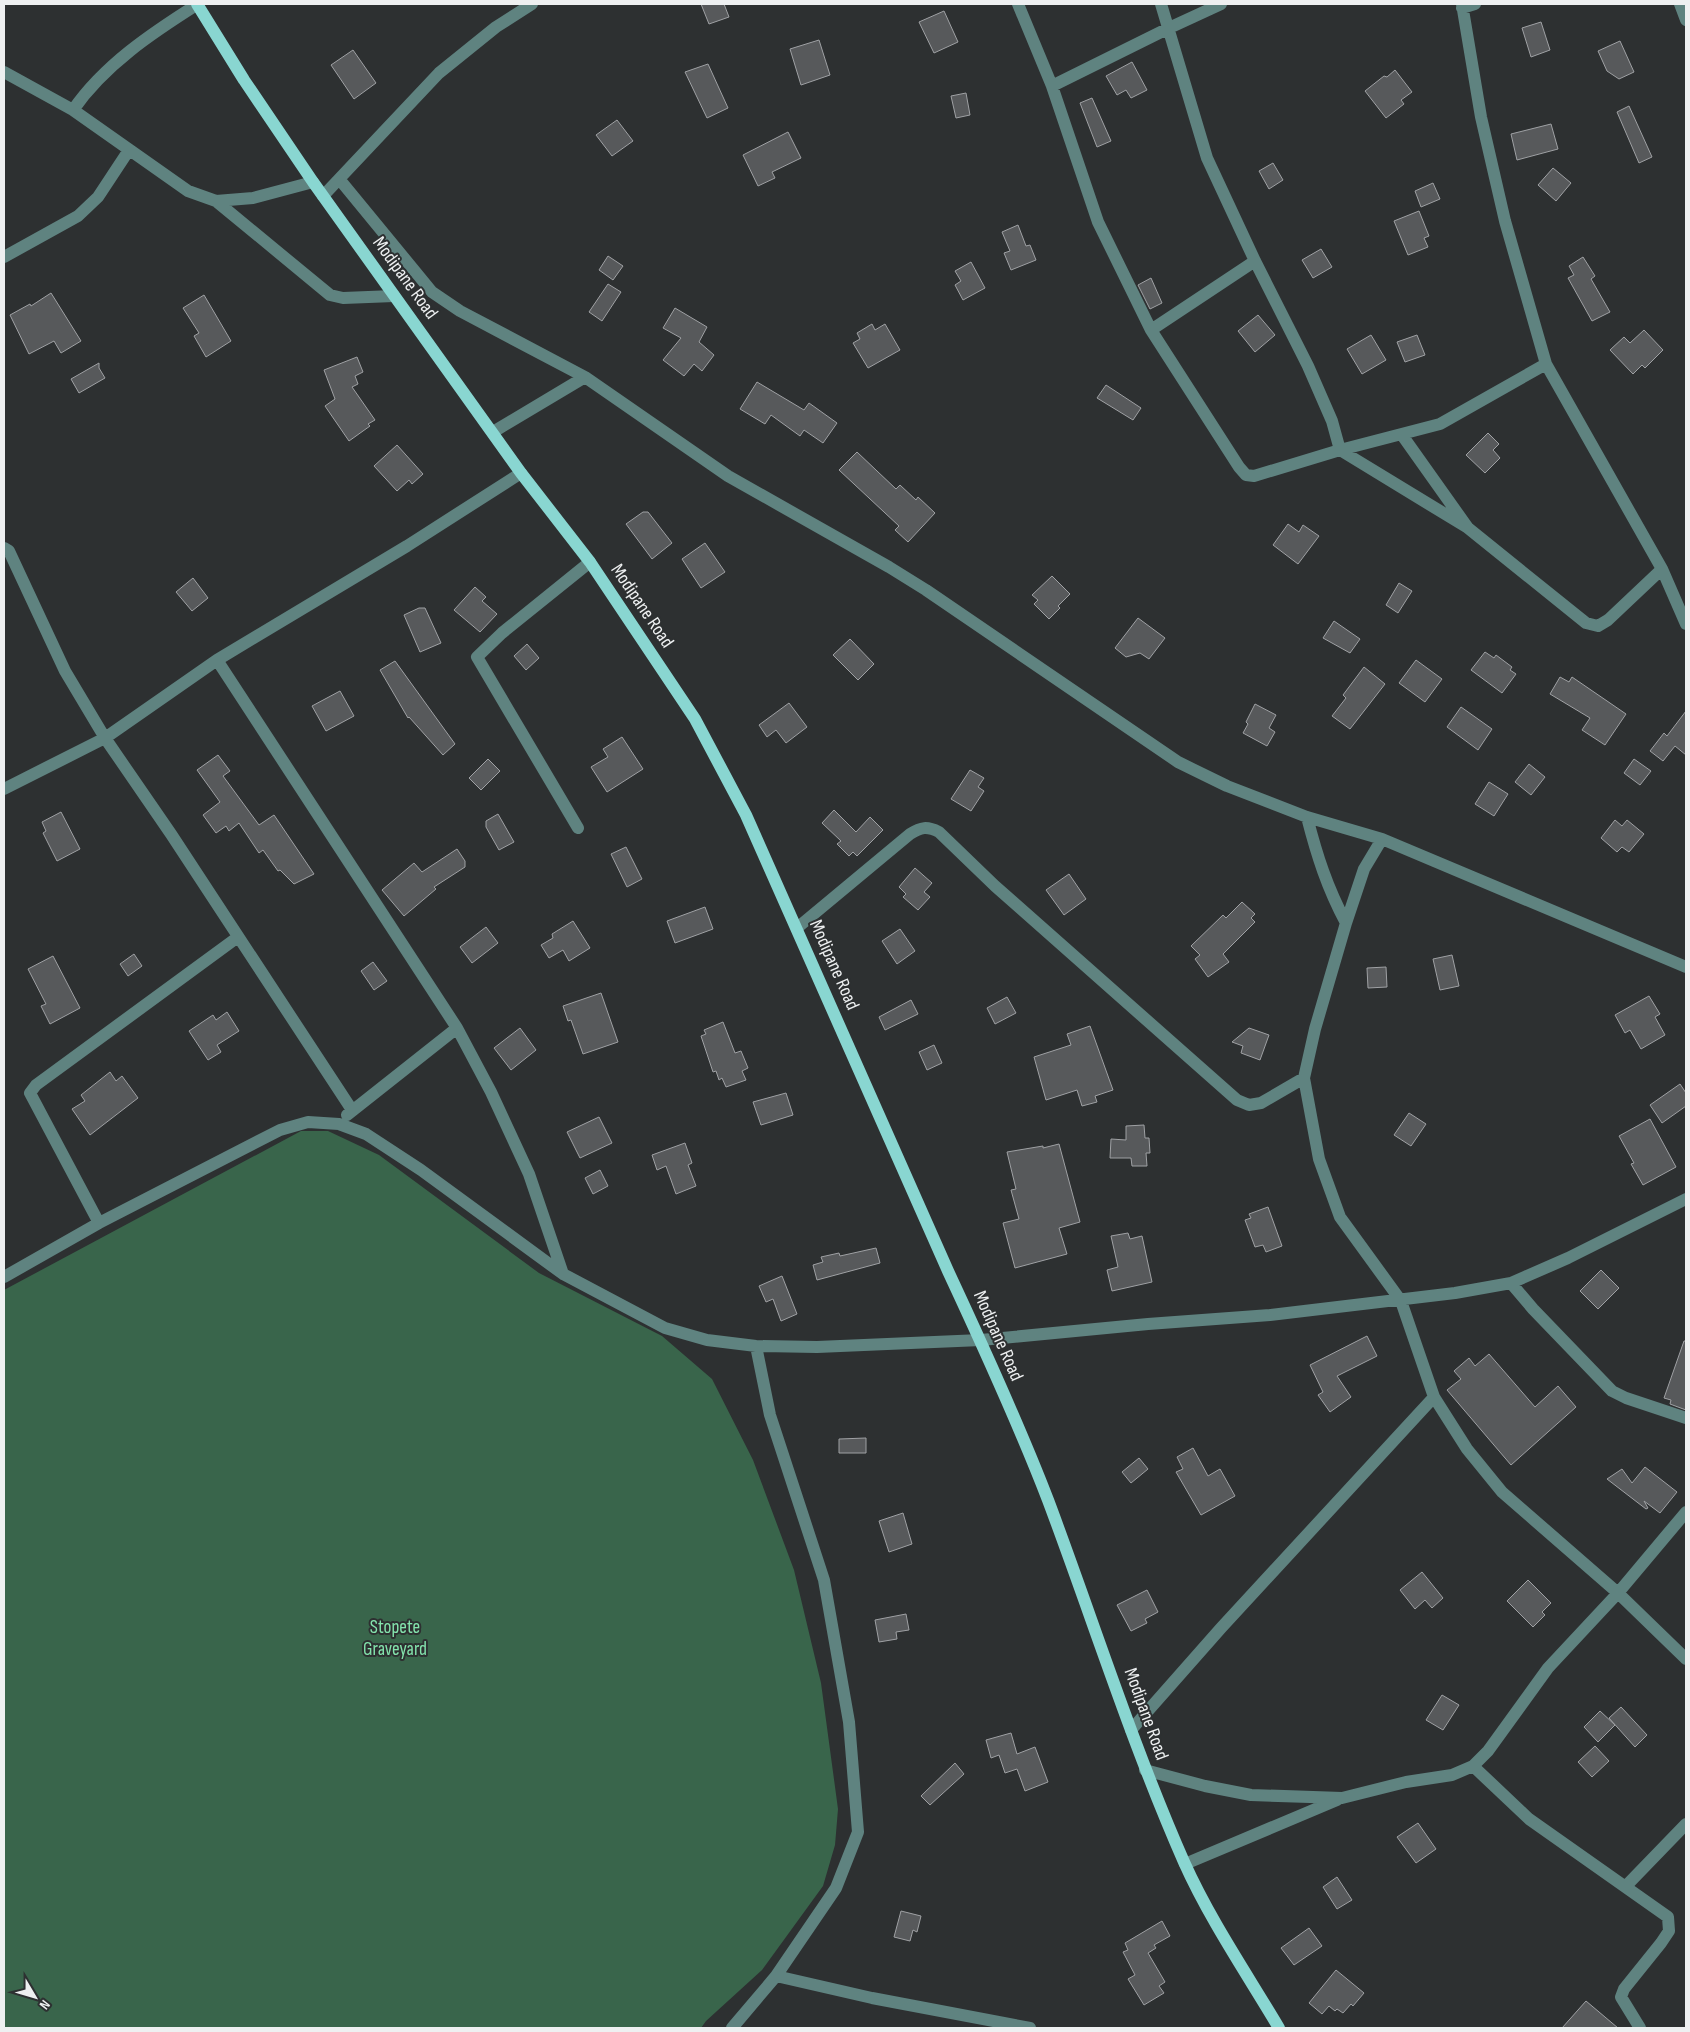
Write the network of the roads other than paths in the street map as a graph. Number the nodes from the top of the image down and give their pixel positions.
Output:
1 (198, 4) edge
2 (532, 4) edge
3 (1018, 4) edge
4 (1160, 4) edge
5 (1221, 4) edge
6 (1475, 4) edge
7 (1680, 4) edge
8 (1462, 6) edge
9 (1686, 20) edge
10 (1169, 28) junction
11 (4, 72) edge
12 (1052, 86) junction
13 (73, 110) junction
14 (129, 150) junction
15 (340, 180) junction
16 (313, 182) junction
17 (324, 196) junction
18 (216, 201) junction
19 (4, 257) edge
20 (1255, 261) junction
21 (394, 296) junction
22 (1151, 330) junction
23 (1546, 364) junction
24 (585, 377) junction
25 (493, 432) junction
26 (1402, 435) junction
27 (1340, 450) junction
28 (521, 473) junction
29 (1468, 528) junction
30 (4, 548) edge
31 (590, 562) junction
32 (1662, 569) junction
33 (1686, 624) edge
34 (216, 660) junction
35 (105, 738) junction
36 (4, 789) edge
37 (1307, 817) junction
38 (578, 828) dead end
39 (1382, 839) junction
40 (1346, 923) junction
41 (797, 928) junction
42 (238, 937) junction
43 (1686, 967) edge
44 (457, 1028) junction
45 (1304, 1078) junction
46 (352, 1110) junction
47 (339, 1124) junction
48 (1686, 1200) edge
49 (98, 1223) junction
50 (563, 1274) junction
51 (4, 1277) edge
52 (1512, 1283) junction
53 (1401, 1301) junction
54 (981, 1340) junction
55 (756, 1346) junction
56 (1434, 1397) junction
57 (1686, 1418) edge
58 (1686, 1512) edge
59 (1618, 1593) junction
60 (1686, 1659) edge
61 (1131, 1730) junction
62 (1472, 1766) junction
63 (1145, 1770) junction
64 (1342, 1798) junction
65 (1686, 1824) edge
66 (1185, 1864) junction
67 (1626, 1886) junction
68 (776, 1976) junction
69 (732, 2028) edge
70 (1030, 2028) edge
71 (1279, 2028) edge
72 (1640, 2028) edge

1 - 13 street
1 - 16 main road, Modipane Road
2 - 15 street
3 - 12 street
4 - 10 street
5 - 10 street
6 - 8 street
7 - 9 street
8 - 23 street
10 - 12 street
10 - 20 street
11 - 13 street
12 - 22 street
13 - 14 street
14 - 18 street
14 - 19 street
15 - 17 street
15 - 24 street
16 - 17 main road, Modipane Road
16 - 18 street
17 - 21 main road, Modipane Road
18 - 21 street
20 - 22 street
20 - 27 street
21 - 25 main road, Modipane Road
22 - 27 street
23 - 26 street
23 - 32 street
24 - 25 street
24 - 37 street
25 - 28 main road, Modipane Road
26 - 27 street
26 - 29 street
27 - 29 street
28 - 31 main road, Modipane Road
28 - 34 street
29 - 32 street
30 - 35 street
31 - 38 street
31 - 41 main road, Modipane Road
32 - 33 street
34 - 35 street
34 - 44 street
35 - 36 street
35 - 42 street
37 - 39 street
37 - 40 street
39 - 40 street
39 - 43 street
40 - 45 street
41 - 45 street
41 - 54 main road, Modipane Road
42 - 46 street
42 - 49 street
44 - 46 street
44 - 50 street
45 - 53 street
46 - 47 street
47 - 49 street
47 - 50 street
48 - 52 street
49 - 51 street
50 - 55 street
52 - 53 street
52 - 57 street
53 - 54 street
53 - 56 street
54 - 55 street
54 - 61 main road, Modipane Road
55 - 68 street
56 - 59 street
56 - 61 street
58 - 59 street
59 - 60 street
59 - 62 street
61 - 63 main road, Modipane Road
62 - 64 street
62 - 67 street
63 - 64 street
63 - 66 main road, Modipane Road
64 - 66 street
65 - 67 street
66 - 71 main road, Modipane Road
67 - 72 street
68 - 69 street
68 - 70 street

